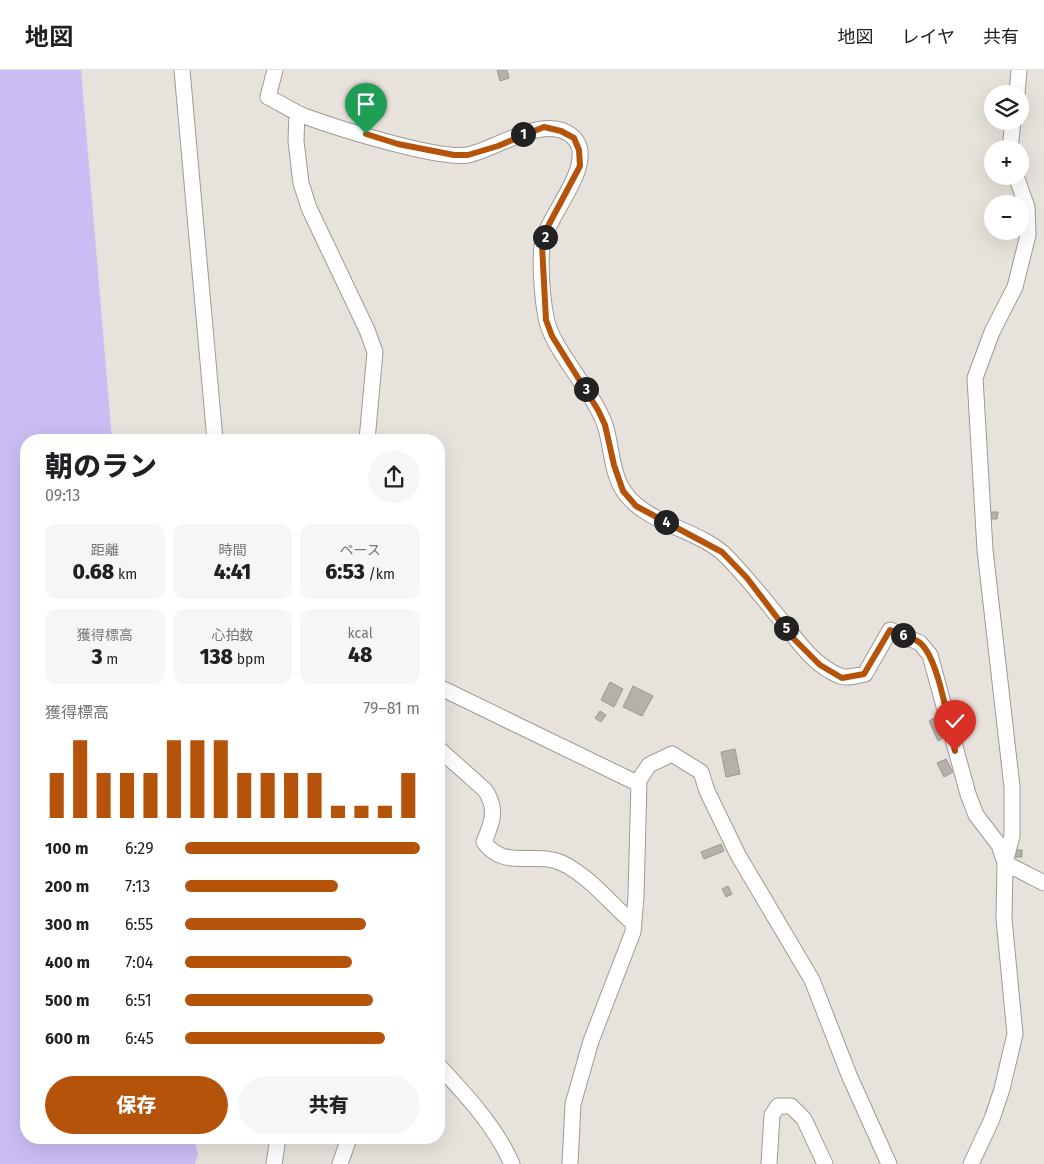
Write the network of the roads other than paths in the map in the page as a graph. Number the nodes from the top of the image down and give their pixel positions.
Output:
1 (182, 70) edge
2 (275, 70) edge
3 (1019, 70) edge
4 (1018, 85) edge
5 (297, 113) junction
6 (1019, 185) edge
7 (214, 434) edge
8 (368, 434) edge
9 (445, 689) edge
10 (445, 754) edge
11 (638, 784) junction
12 (1005, 863) junction
13 (1044, 883) edge
14 (633, 923) junction
15 (445, 1073) edge
16 (277, 1144) edge
17 (347, 1144) edge
18 (274, 1164) edge
19 (340, 1164) edge
20 (512, 1164) edge
21 (570, 1164) edge
22 (769, 1164) edge
23 (825, 1164) edge
24 (889, 1164) edge
25 (971, 1164) edge

1 - 7 street
2 - 5 street
3 - 4 street
5 - 8 street
5 - 12 street
6 - 12 street
9 - 11 street
10 - 14 street
11 - 14 street
11 - 24 street
12 - 13 street
12 - 25 street
14 - 21 street
15 - 20 street
16 - 18 street
17 - 19 street
22 - 23 street

